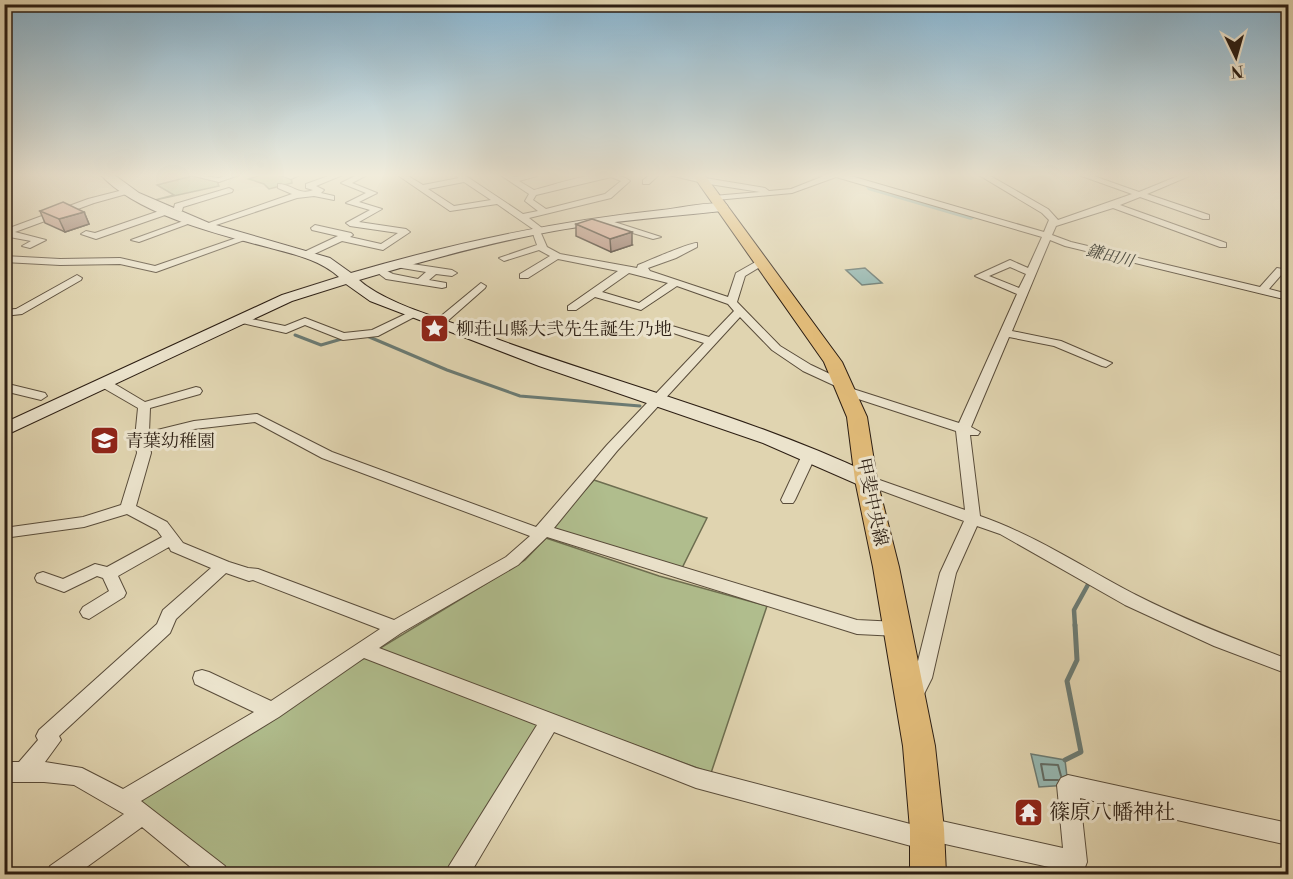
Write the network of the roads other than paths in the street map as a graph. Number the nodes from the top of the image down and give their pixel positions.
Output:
1 (53, 215) edge
2 (157, 215) edge
3 (178, 215) edge
4 (229, 215) edge
5 (366, 215) edge
6 (520, 215) edge
7 (532, 215) edge
8 (621, 215) edge
9 (728, 215) edge
10 (993, 215) edge
11 (1049, 215) edge
12 (1088, 215) edge
13 (1140, 215) edge
14 (1200, 215) edge
15 (523, 217) junction
16 (1206, 217) dead end
17 (602, 221) junction
18 (198, 224) junction
19 (366, 227) junction
20 (315, 228) dead end
21 (1051, 230) junction
22 (536, 231) junction
23 (5, 233) edge
24 (86, 234) dead end
25 (344, 237) junction
26 (656, 237) dead end
27 (245, 238) junction
28 (136, 240) dead end
29 (694, 245) dead end
30 (1223, 245) dead end
31 (27, 246) dead end
32 (542, 246) junction
33 (645, 253) dead end
34 (307, 254) junction
35 (556, 256) junction
36 (504, 258) dead end
37 (4, 259) edge
38 (660, 261) junction
39 (762, 261) junction
40 (399, 265) junction
41 (379, 270) junction
42 (434, 270) junction
43 (626, 270) junction
44 (452, 273) dead end
45 (647, 273) junction
46 (1032, 273) junction
47 (1288, 273) edge
48 (524, 276) dead end
49 (77, 278) dead end
50 (349, 279) junction
51 (420, 281) junction
52 (675, 283) junction
53 (442, 285) dead end
54 (1262, 291) junction
55 (594, 293) junction
56 (1023, 293) junction
57 (493, 294) dead end
58 (1288, 297) edge
59 (736, 306) junction
60 (572, 308) dead end
61 (4, 313) edge
62 (414, 313) junction
63 (242, 320) junction
64 (440, 323) junction
65 (668, 328) dead end
66 (1005, 333) junction
67 (712, 342) junction
68 (1106, 363) dead end
69 (104, 383) junction
70 (4, 387) edge
71 (846, 389) junction
72 (196, 391) dead end
73 (41, 396) dead end
74 (657, 401) junction
75 (144, 406) junction
76 (4, 430) edge
77 (968, 431) junction
78 (142, 438) junction
79 (809, 455) junction
80 (867, 480) junction
81 (788, 500) dead end
82 (128, 508) junction
83 (973, 518) junction
84 (541, 532) junction
85 (4, 533) edge
86 (171, 539) junction
87 (223, 566) junction
88 (109, 574) junction
89 (44, 578) dead end
90 (89, 612) dead end
91 (395, 628) junction
92 (898, 629) junction
93 (363, 650) junction
94 (1288, 667) edge
95 (202, 678) dead end
96 (911, 700) junction
97 (272, 711) junction
98 (550, 721) junction
99 (14, 772) edge
100 (122, 801) junction
101 (141, 815) junction
102 (927, 834) junction
103 (1288, 834) edge
104 (58, 874) edge
105 (217, 874) edge
106 (458, 874) edge
107 (928, 874) edge

1 - 23 street
2 - 24 street
3 - 18 street
4 - 18 street
5 - 19 street
6 - 15 street
7 - 15 street
8 - 17 street
9 - 39 main road, 甲斐中央線
10 - 21 street
11 - 21 street
12 - 21 street
13 - 30 street
14 - 16 street
15 - 22 street
17 - 22 street
17 - 26 street
18 - 27 street
18 - 28 street
19 - 25 street
19 - 25 street
20 - 25 street
21 - 46 street
21 - 54 street
22 - 32 street
22 - 40 street
23 - 31 street
25 - 34 street
27 - 34 street
27 - 37 street
29 - 38 street
32 - 35 street
32 - 36 street
33 - 38 street
34 - 50 street
35 - 43 street
35 - 48 street
38 - 45 street
39 - 59 street
39 - 71 main road, 甲斐中央線
40 - 41 street
40 - 42 street
41 - 50 street
41 - 51 street
42 - 44 street
42 - 51 street
43 - 45 street
43 - 55 street
45 - 52 street
46 - 56 street
46 - 56 street
47 - 54 street
49 - 61 street
50 - 62 street
50 - 63 street
51 - 53 street
52 - 55 street
52 - 59 street
54 - 58 street
55 - 60 street
56 - 66 street
57 - 64 street
59 - 67 street
59 - 71 street
62 - 63 street
62 - 64 street
63 - 69 street
64 - 74 street
65 - 67 street
66 - 68 street
66 - 77 street
67 - 74 street
69 - 75 street
69 - 76 street
70 - 73 street
71 - 77 street
71 - 80 main road, 甲斐中央線
72 - 75 street
74 - 79 street
74 - 84 street
75 - 78 street
77 - 83 street
78 - 82 street
78 - 84 street
79 - 80 street
79 - 81 street
80 - 83 street
80 - 92 main road, 甲斐中央線
82 - 85 street
82 - 86 street
83 - 94 street
83 - 96 street
84 - 91 street
84 - 92 street
86 - 87 street
86 - 88 street
87 - 91 street
87 - 99 street
88 - 89 street
88 - 90 street
91 - 93 street
92 - 96 main road, 甲斐中央線
93 - 97 street
93 - 98 street
95 - 97 street
96 - 102 main road, 甲斐中央線
97 - 100 street
98 - 102 street
98 - 106 street
99 - 100 street
100 - 101 street
101 - 104 street
101 - 105 street
102 - 103 street
102 - 107 main road, 甲斐中央線

